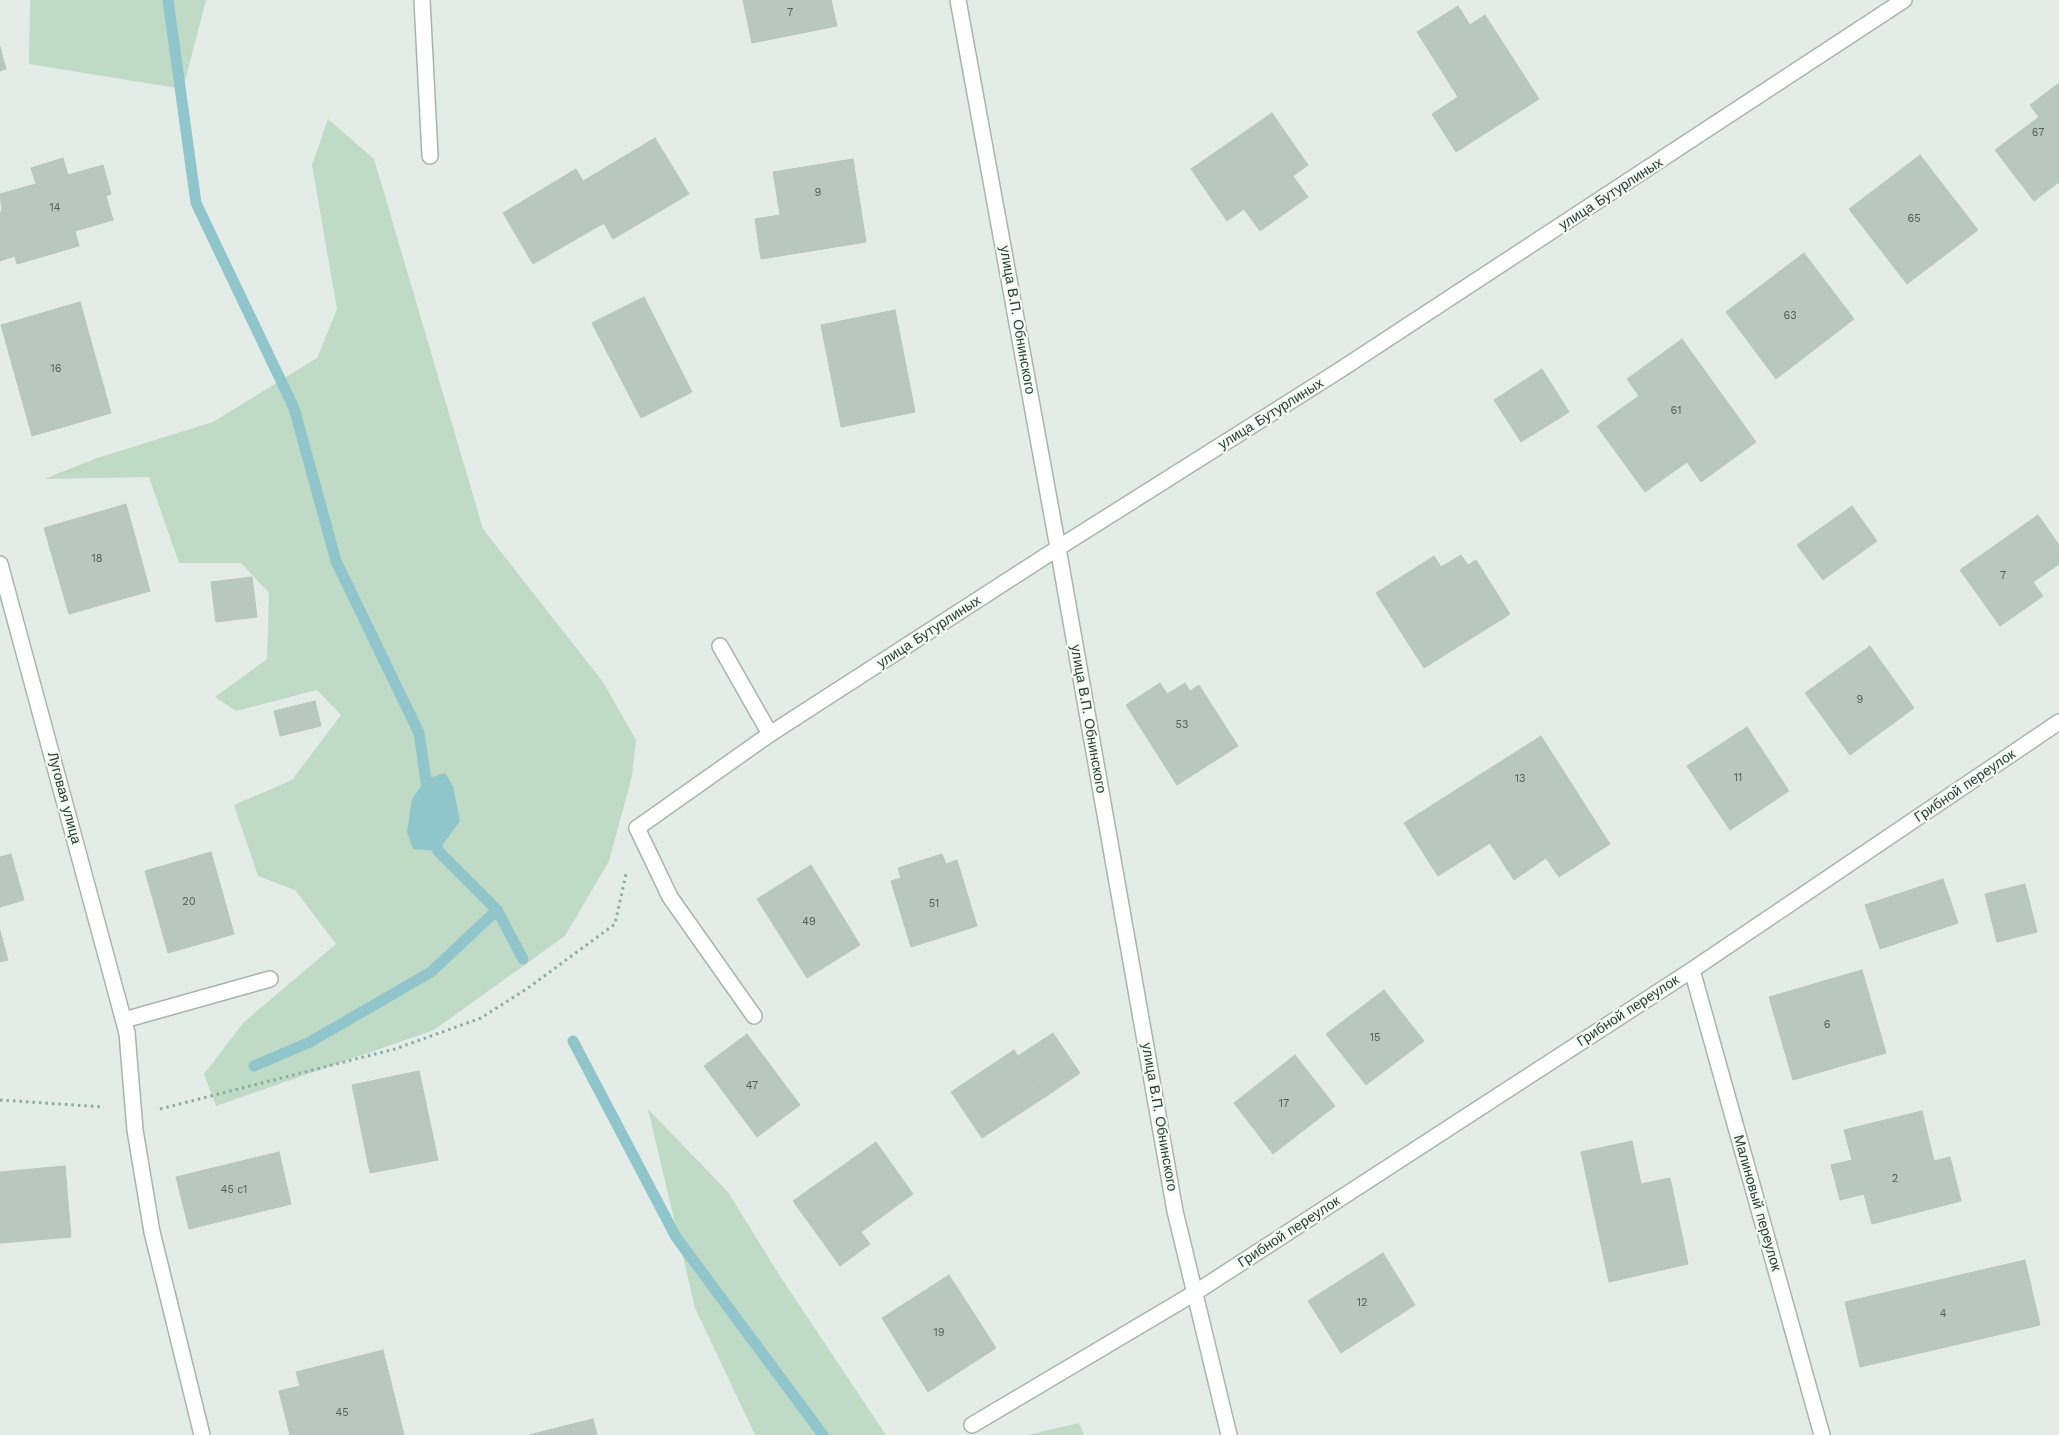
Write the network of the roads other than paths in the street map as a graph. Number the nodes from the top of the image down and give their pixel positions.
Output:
1 (422, 0) edge
2 (958, 0) edge
3 (1904, 0) edge
4 (430, 156) dead end
5 (1058, 548) junction
6 (0, 564) edge
7 (720, 646) dead end
8 (2059, 722) edge
9 (770, 734) junction
10 (1692, 970) junction
11 (270, 979) dead end
12 (754, 1016) dead end
13 (126, 1027) junction
14 (1193, 1294) junction
15 (972, 1425) dead end
16 (202, 1435) edge
17 (1229, 1435) edge
18 (1822, 1435) edge

1 - 4 street
2 - 5 street, улица В.П. Обнинского
3 - 5 street, улица Бутурлиных
5 - 9 street, улица Бутурлиных
5 - 14 street, улица В.П. Обнинского
6 - 13 street, Луговая улица
7 - 9 street
8 - 10 street, Грибной переулок
9 - 12 street, улица Бутурлиных
10 - 14 street, Грибной переулок
10 - 18 street, Малиновый переулок
11 - 13 street
13 - 16 street, Луговая улица
14 - 15 street, Грибной переулок
14 - 17 street, улица В.П. Обнинского

